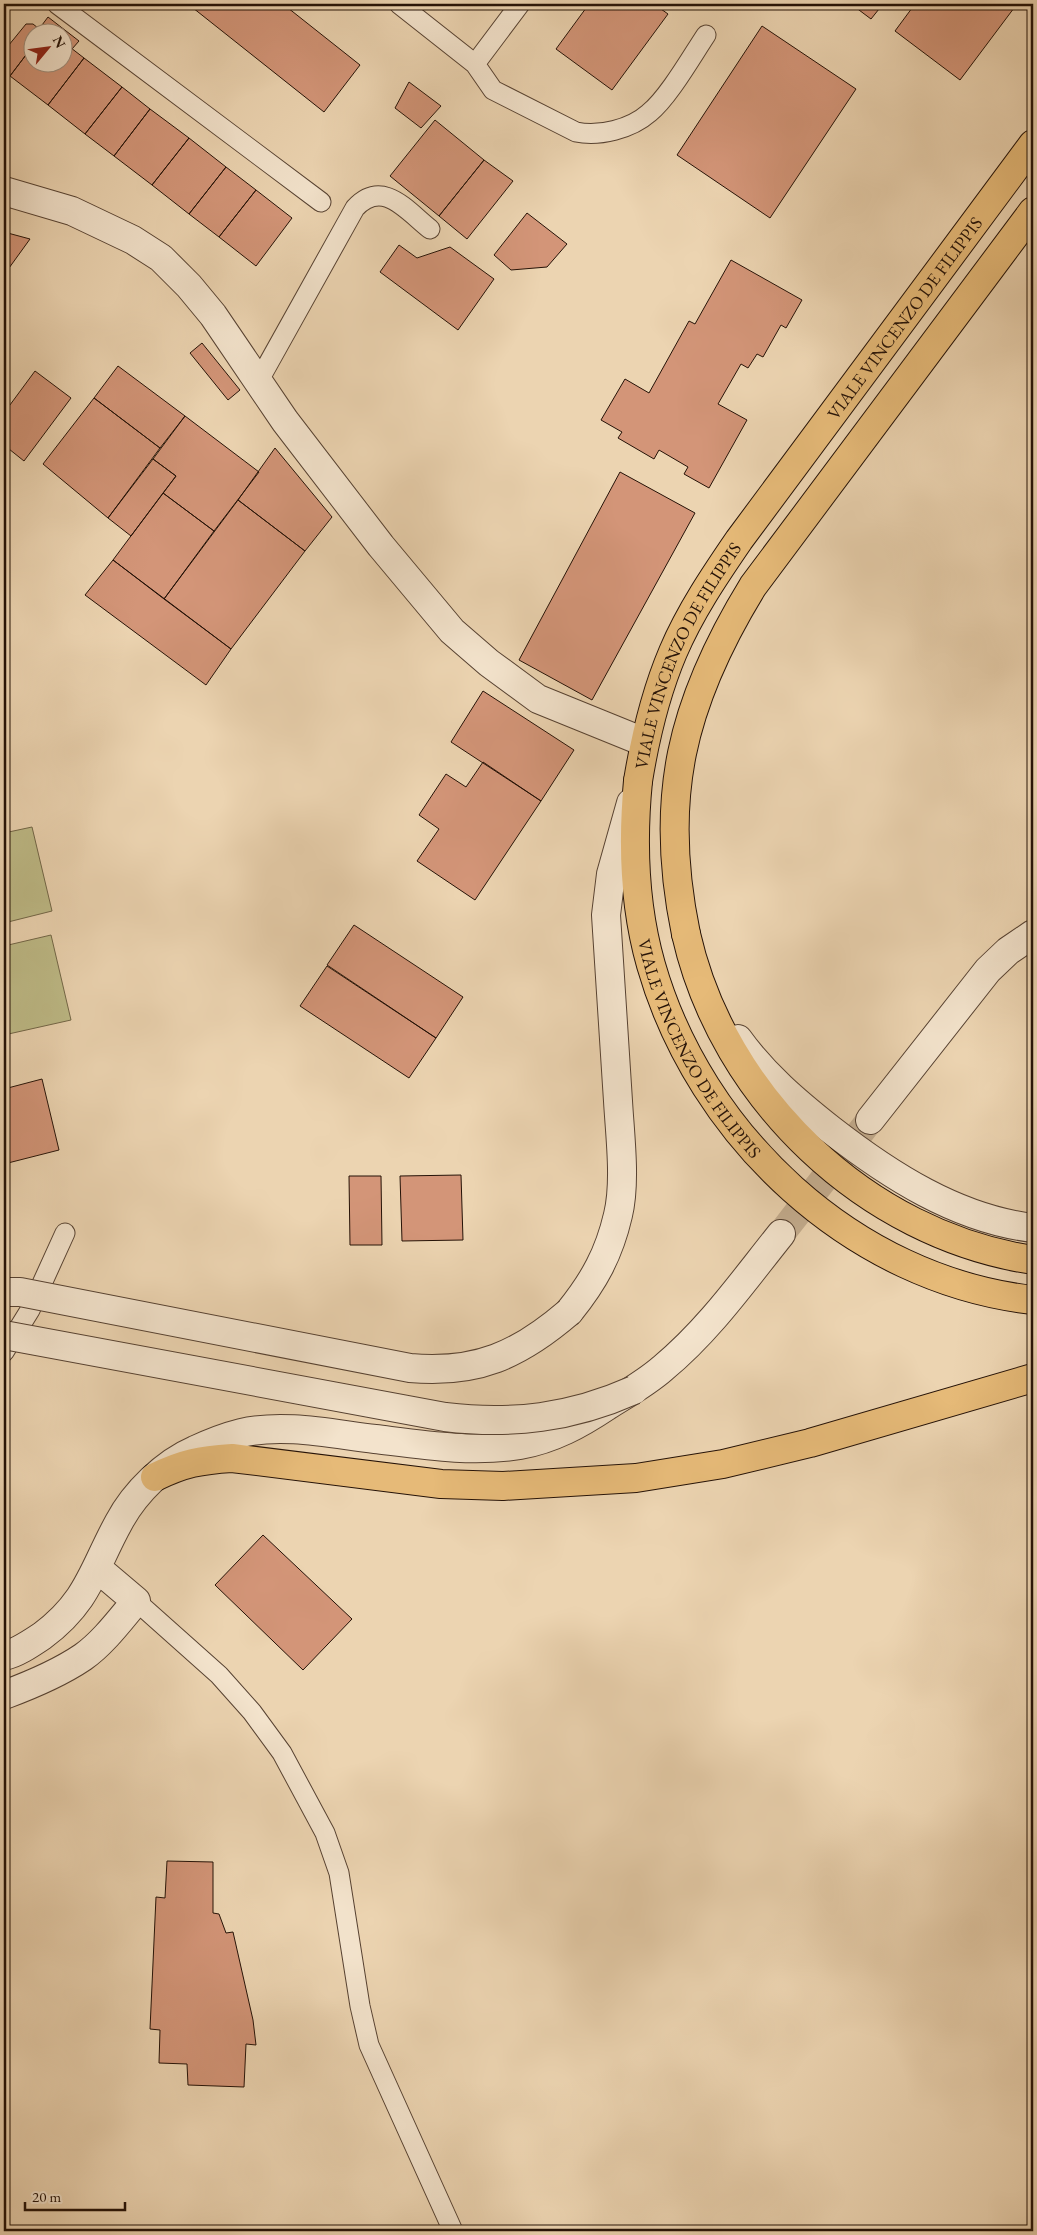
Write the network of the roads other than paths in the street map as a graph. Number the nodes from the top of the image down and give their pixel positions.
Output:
1 (57, 4) edge
2 (399, 4) edge
3 (520, 4) edge
4 (706, 34) dead end
5 (474, 64) junction
6 (1033, 144) edge
7 (4, 191) edge
8 (321, 202) dead end
9 (1033, 211) edge
10 (430, 230) dead end
11 (258, 382) junction
12 (644, 742) junction
13 (638, 781) junction
14 (686, 934) junction
15 (1033, 934) edge
16 (870, 1120) tunnel mouth
17 (1033, 1228) edge
18 (65, 1233) dead end
19 (781, 1234) tunnel mouth
20 (1033, 1260) edge
21 (4, 1292) edge
22 (1033, 1300) edge
23 (4, 1335) edge
24 (4, 1352) edge
25 (1033, 1378) edge
26 (634, 1390) junction
27 (147, 1487) junction
28 (97, 1568) junction
29 (136, 1601) junction
30 (4, 1656) edge
31 (4, 1695) edge
32 (453, 2231) edge

1 - 8 lane
2 - 5 lane
3 - 5 lane
4 - 5 lane
6 - 12 main road, VIALE VINCENZO DE FILIPPIS
7 - 11 street
9 - 14 main road, VIALE VINCENZO DE FILIPPIS
10 - 11 lane
11 - 12 street
12 - 13 main road, VIALE VINCENZO DE FILIPPIS
13 - 21 street, bridge
13 - 22 main road, VIALE VINCENZO DE FILIPPIS
14 - 17 street
14 - 20 main road, VIALE VINCENZO DE FILIPPIS
15 - 16 street
18 - 24 lane
19 - 26 street
23 - 26 street, bridge
25 - 27 main road
26 - 27 street, bridge
27 - 28 street
28 - 29 street
28 - 30 street
29 - 31 street
29 - 32 lane

